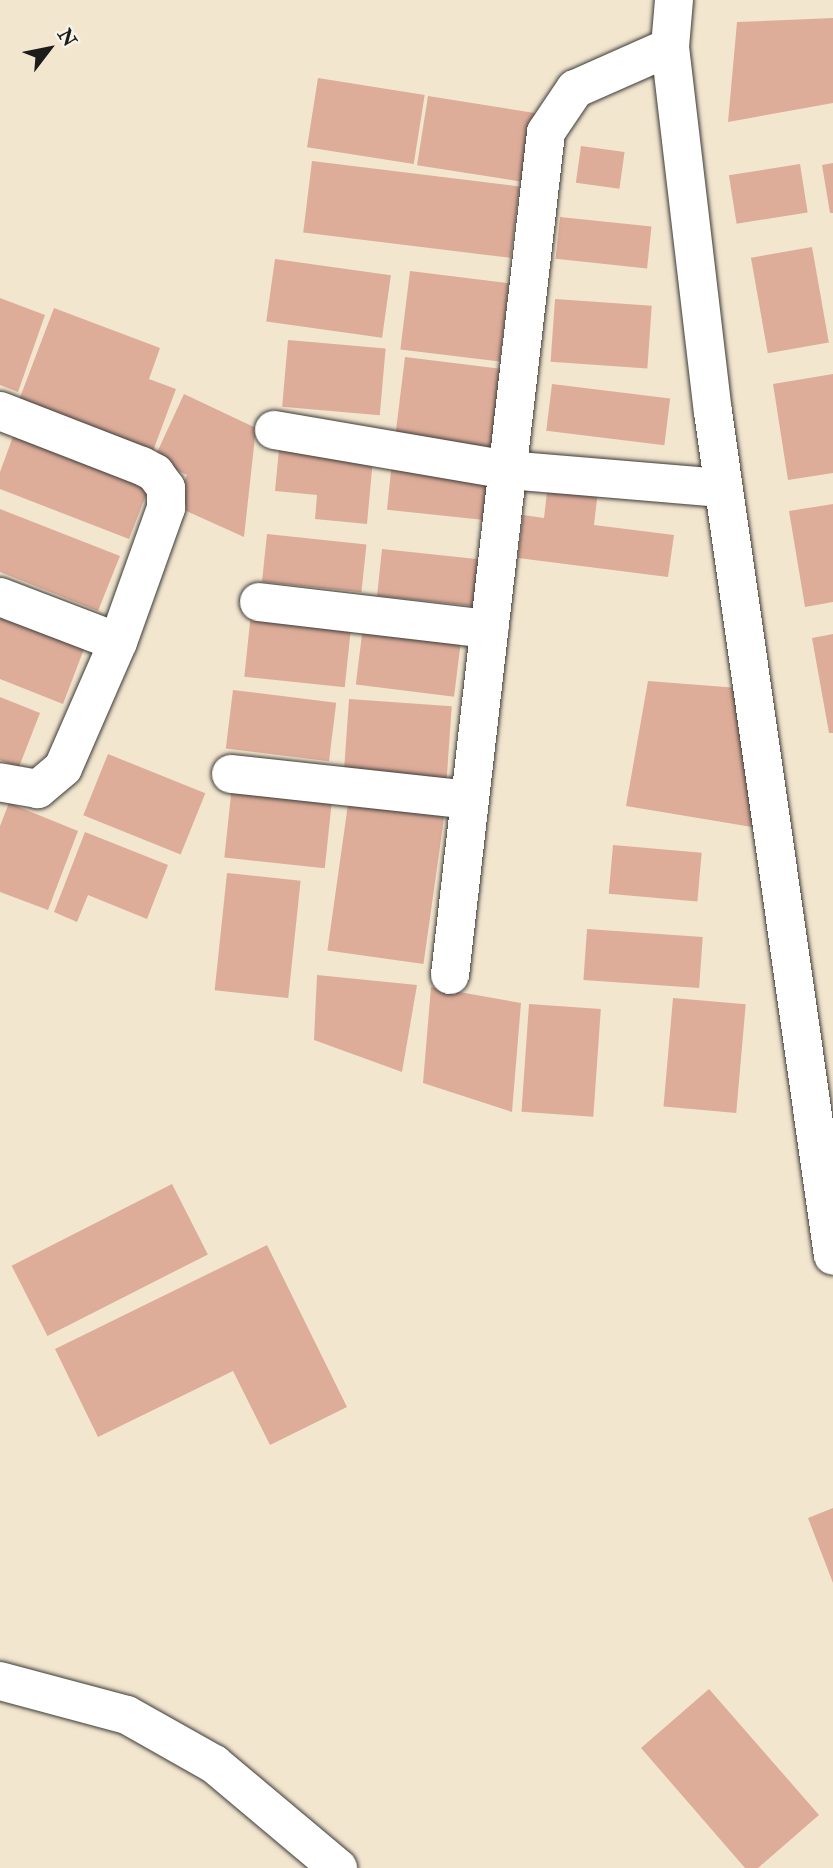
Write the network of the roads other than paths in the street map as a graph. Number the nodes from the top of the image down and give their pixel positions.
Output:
1 (674, 0) edge
2 (670, 47) junction
3 (0, 411) edge
4 (274, 430) dead end
5 (507, 470) junction
6 (723, 488) junction
7 (0, 597) edge
8 (258, 602) dead end
9 (489, 629) junction
10 (118, 642) junction
11 (231, 774) dead end
12 (0, 782) edge
13 (468, 800) junction
14 (450, 975) dead end
15 (833, 1255) edge
16 (0, 1681) edge
17 (338, 1868) edge

1 - 2 street
2 - 5 street
2 - 6 street
3 - 10 street
4 - 5 street
5 - 6 street
5 - 9 street
6 - 15 street
7 - 10 street
8 - 9 street
9 - 13 street
10 - 12 street
11 - 13 street
13 - 14 street
16 - 17 street

